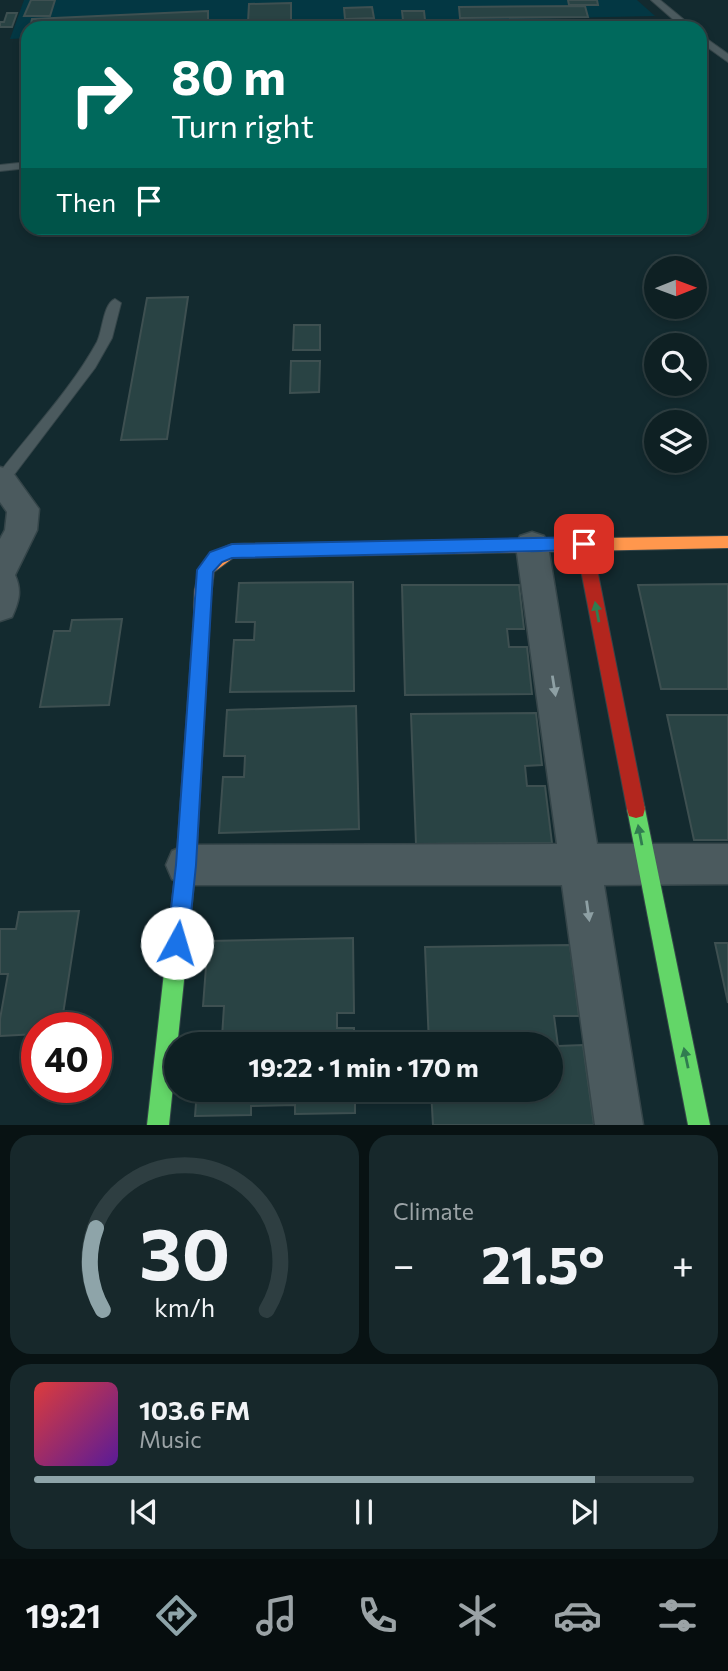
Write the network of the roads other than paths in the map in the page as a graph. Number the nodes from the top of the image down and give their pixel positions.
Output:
1 (655, 0) edge
2 (680, 21) edge
3 (707, 42) edge
4 (728, 59) edge
5 (21, 166) edge
6 (0, 168) edge
7 (115, 303) dead end
8 (1, 480) edge
9 (728, 542) edge
10 (584, 544) junction
11 (532, 546) junction
12 (0, 572) edge
13 (0, 579) edge
14 (0, 606) edge
15 (646, 863) junction
16 (728, 864) edge
17 (186, 865) junction
18 (581, 865) junction
19 (158, 1125) edge
20 (619, 1125) edge
21 (699, 1125) edge

1 - 2 lane
3 - 4 lane
5 - 6 lane
7 - 8 lane
8 - 12 street
9 - 10 street
10 - 11 street
15 -> 10 street
11 - 17 street
11 -> 18 street
13 - 14 street
15 - 16 street
15 - 18 street
21 -> 15 street
17 - 18 street
17 - 19 street
18 -> 20 street

